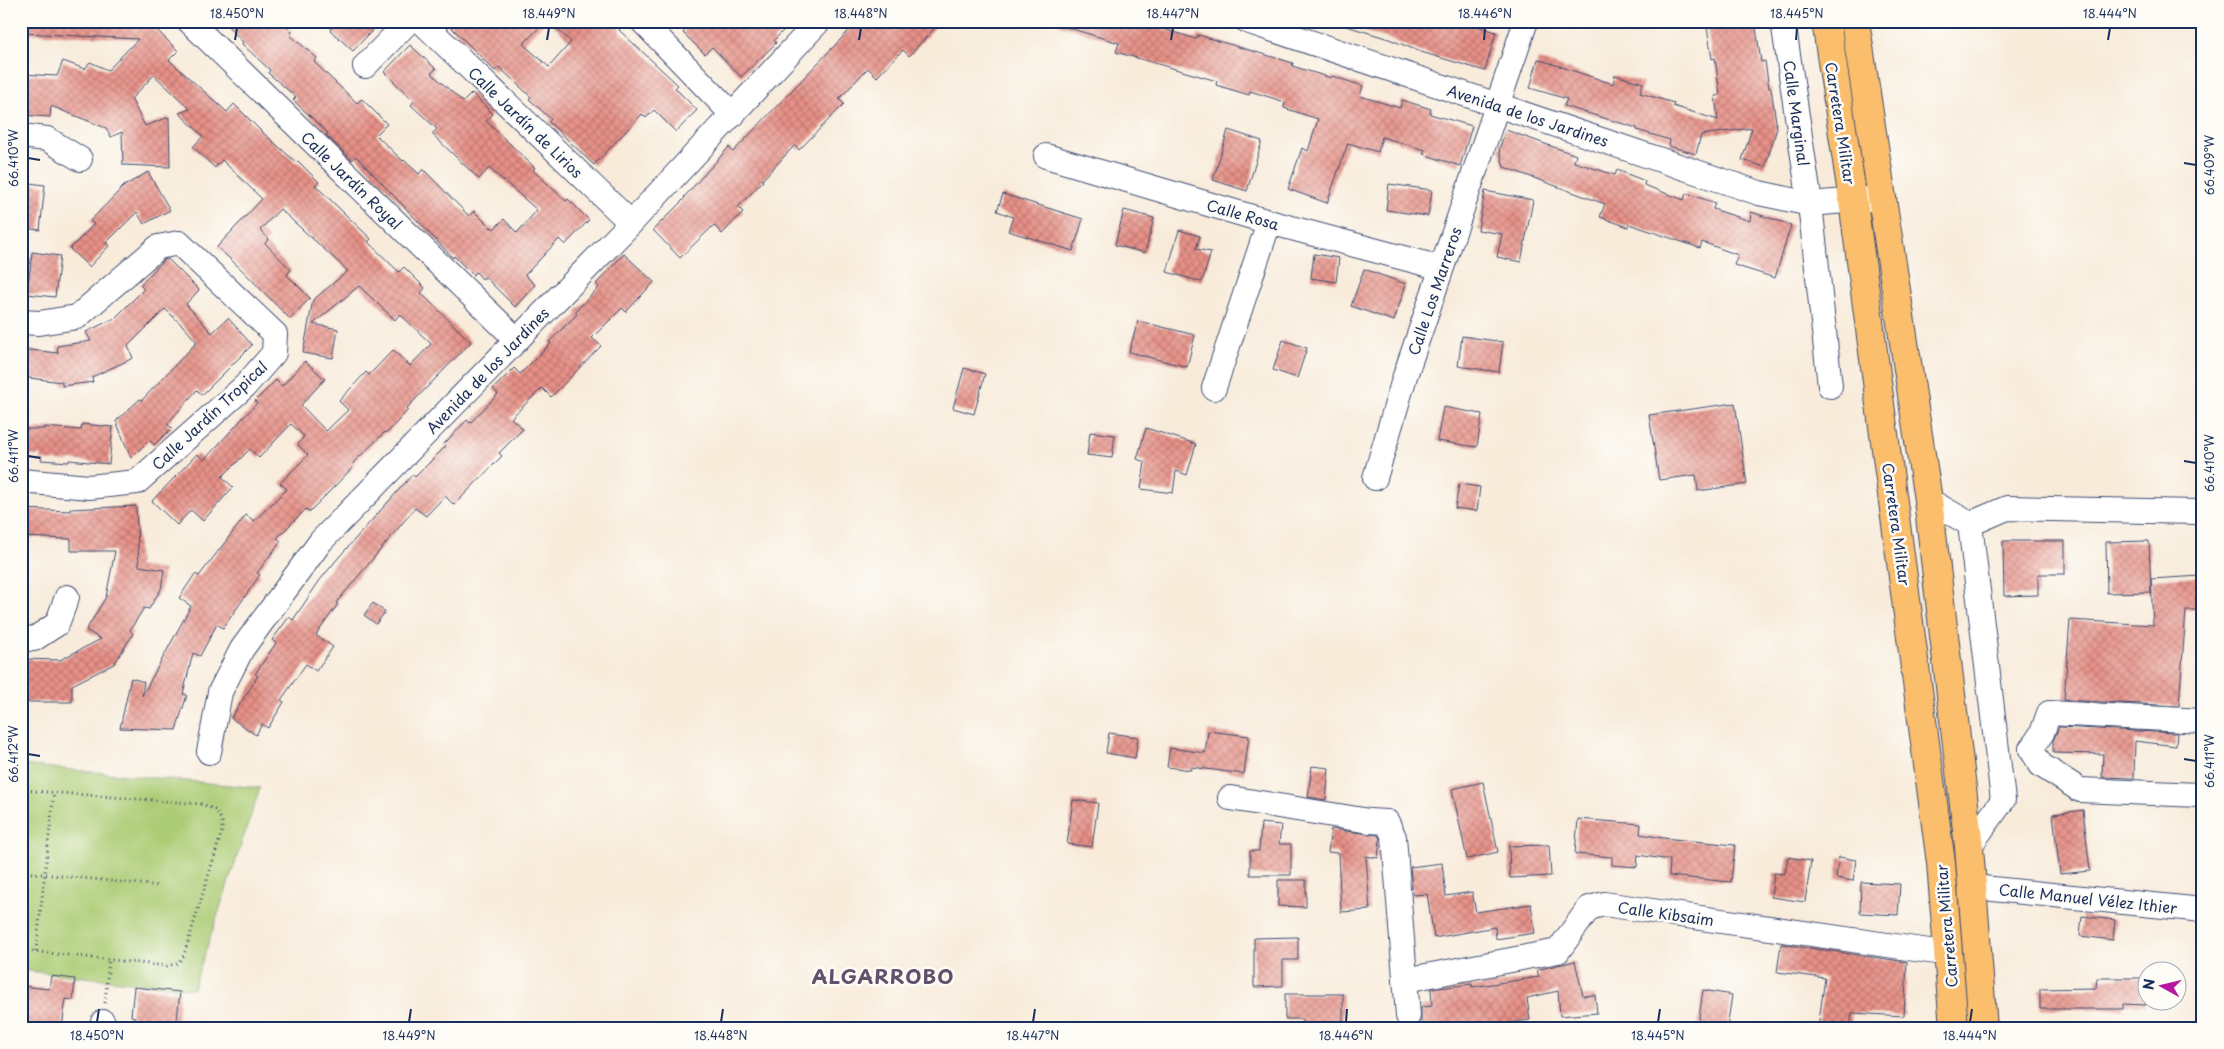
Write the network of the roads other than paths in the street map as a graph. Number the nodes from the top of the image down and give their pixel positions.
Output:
1 (189, 21) edge
2 (409, 21) edge
3 (421, 21) edge
4 (642, 21) edge
5 (819, 21) edge
6 (1247, 21) edge
7 (1526, 21) edge
8 (1783, 21) edge
9 (1826, 21) edge
10 (1856, 21) edge
11 (365, 66) dead end
12 (1498, 105) junction
13 (733, 115) junction
14 (21, 136) edge
15 (1046, 156) dead end
16 (80, 159) dead end
17 (1881, 198) junction
18 (1853, 201) junction
19 (1810, 204) junction
20 (631, 222) junction
21 (1268, 222) junction
22 (1441, 268) junction
23 (21, 322) edge
24 (516, 339) junction
25 (1830, 386) dead end
26 (1214, 388) dead end
27 (1374, 478) dead end
28 (21, 481) edge
29 (1928, 500) junction
30 (2198, 512) dead end
31 (1970, 524) junction
32 (67, 597) dead end
33 (21, 638) edge
34 (2203, 720) edge
35 (2031, 748) junction
36 (1997, 750) junction
37 (208, 752) dead end
38 (2203, 794) edge
39 (1230, 798) dead end
40 (1968, 847) junction
41 (1973, 887) junction
42 (2203, 910) edge
43 (1950, 954) junction
44 (1405, 980) junction
45 (1408, 1016) dead end
46 (1954, 1028) edge
47 (1982, 1028) edge

1 - 24 street, Calle Jardín Royal
2 - 11 street
3 - 20 street, Calle Jardín de Lirios
4 - 13 street
5 - 13 street, Avenida de los Jardines
6 - 12 street, Avenida de los Jardines
7 - 12 street, Calle Los Marreros
8 - 19 street, Calle Marginal
9 - 18 main road, Carretera Militar
10 - 17 main road, Carretera Militar
12 - 19 street, Avenida de los Jardines
12 - 22 street, Calle Los Marreros
13 - 20 street, Avenida de los Jardines
14 - 16 street
15 - 21 street, Calle Rosa
17 - 18 street, Avenida de los Jardines
17 - 29 main road, Carretera Militar
18 - 19 street, Avenida de los Jardines
18 - 43 main road, Carretera Militar
19 - 25 street, Calle Marginal
20 - 24 street, Avenida de los Jardines
21 - 22 street, Calle Rosa
21 - 26 street
22 - 27 street, Calle Los Marreros
23 - 28 street, Calle Jardín Tropical
24 - 37 street, Avenida de los Jardines
29 - 31 street
29 - 40 main road, Carretera Militar
30 - 31 street
31 - 36 street
32 - 33 street
34 - 35 street
35 - 36 street
35 - 38 street
36 - 40 street
39 - 44 street
40 - 41 main road, Carretera Militar
41 - 42 street, Calle Manuel Vélez Ithier
41 - 47 main road, Carretera Militar
43 - 44 street, Calle Kibsaim
43 - 46 main road, Carretera Militar
44 - 45 street

